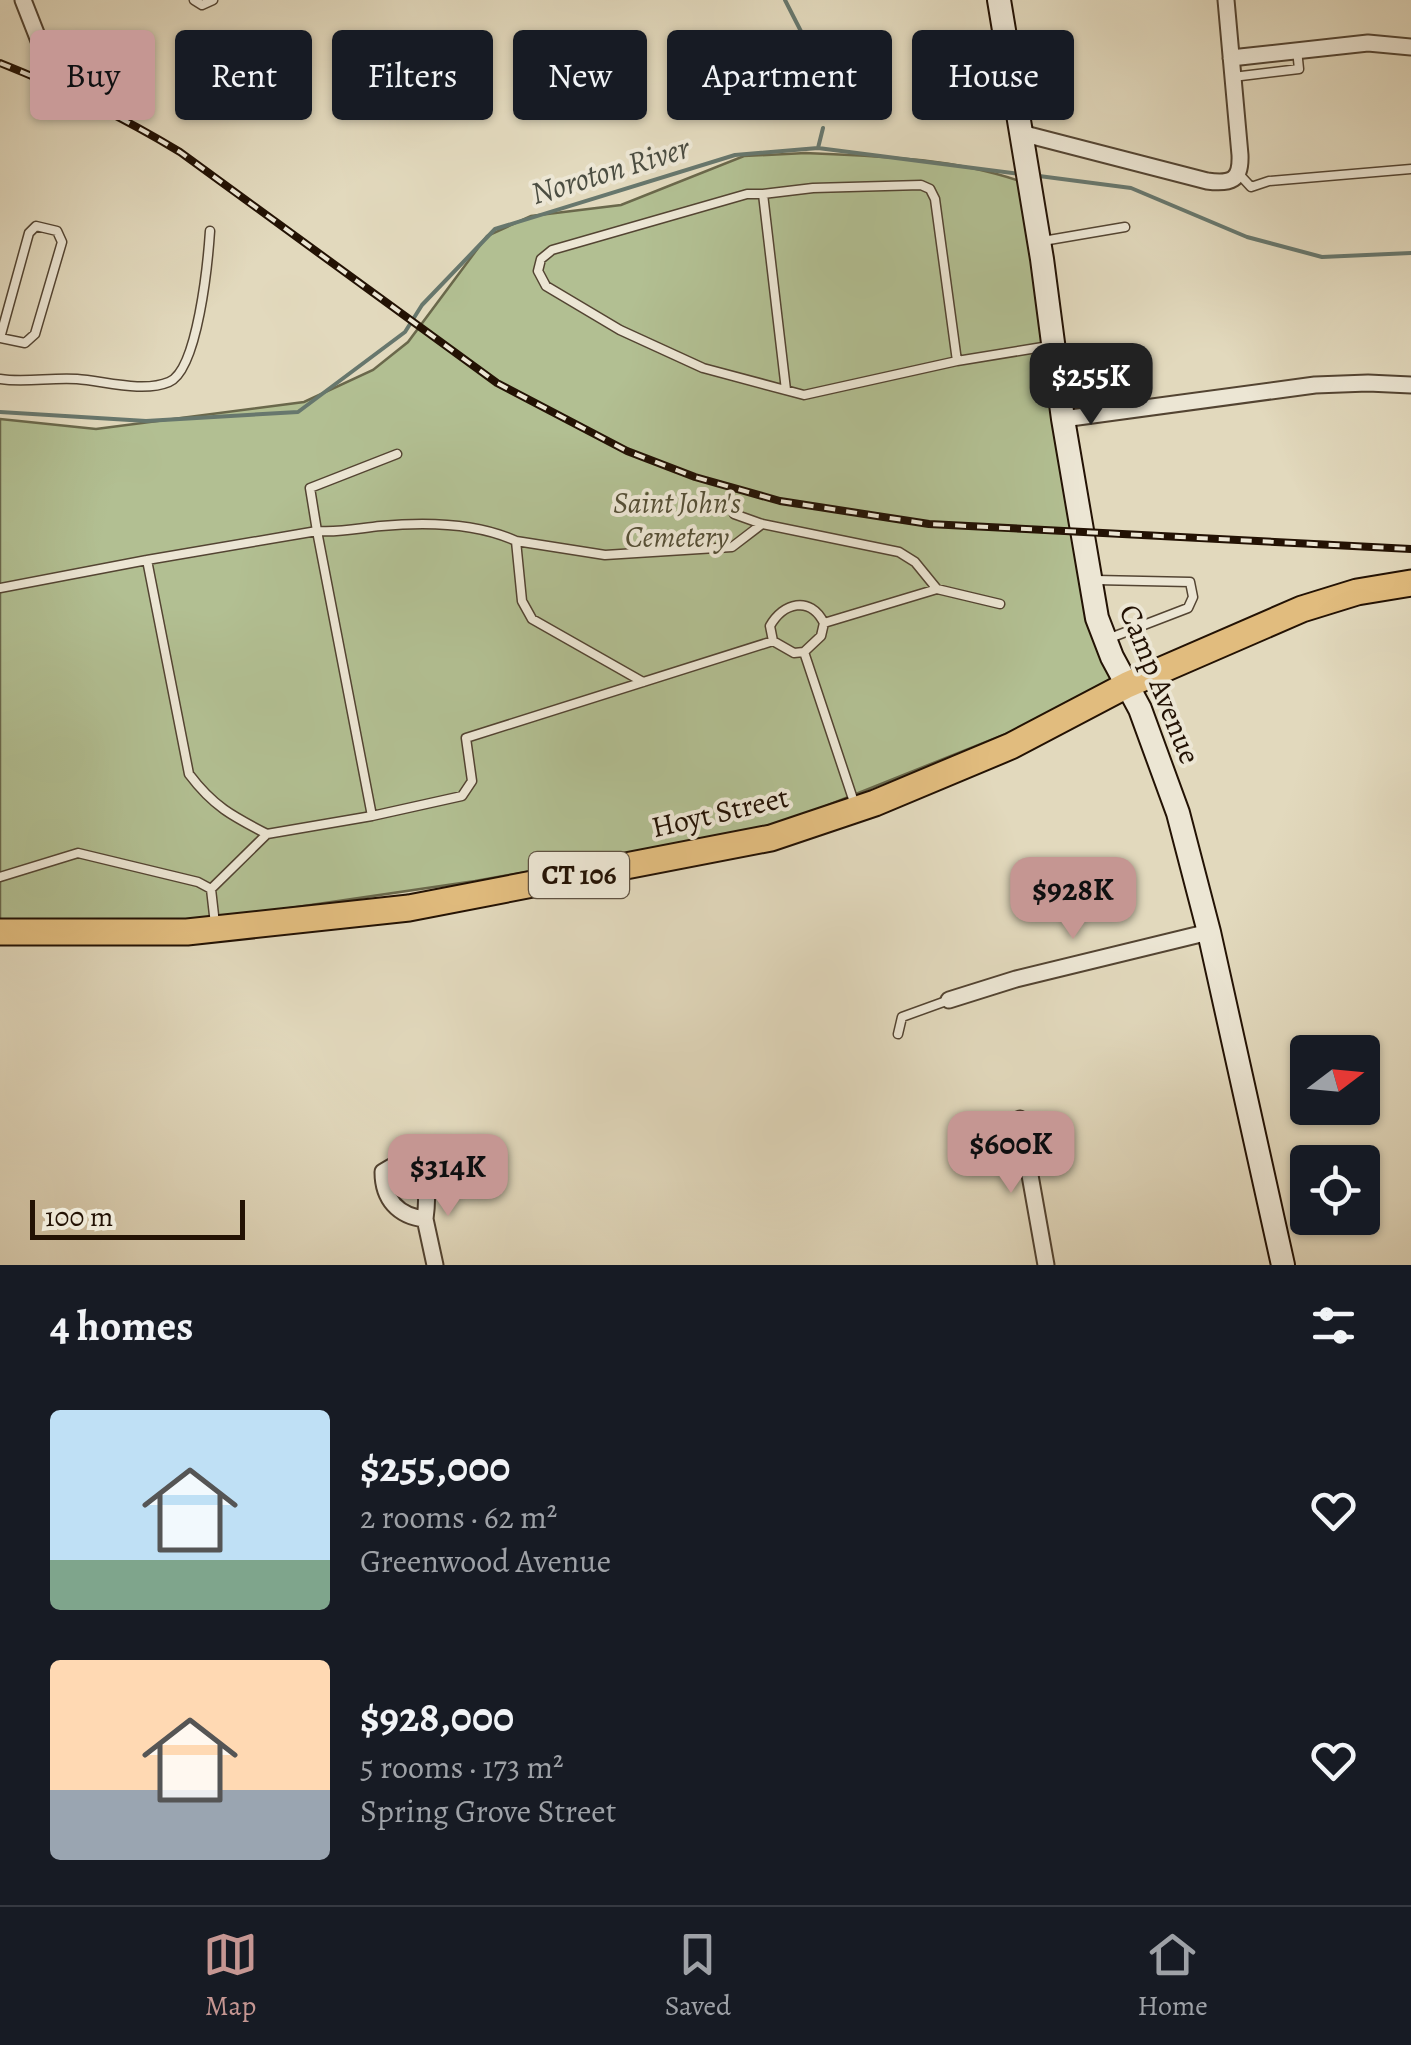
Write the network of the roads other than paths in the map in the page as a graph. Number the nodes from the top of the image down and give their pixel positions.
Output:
1 (23, 0) edge
2 (194, 0) edge
3 (213, 0) edge
4 (999, 0) edge
5 (1226, 0) edge
6 (35, 30) edge
7 (1411, 47) edge
8 (1297, 50) junction
9 (1231, 58) junction
10 (1233, 76) junction
11 (1021, 132) junction
12 (1411, 168) edge
13 (1237, 177) junction
14 (762, 194) junction
15 (1125, 226) dead end
16 (210, 230) dead end
17 (1039, 242) junction
18 (0, 338) edge
19 (1053, 345) junction
20 (957, 361) junction
21 (0, 379) edge
22 (1411, 386) edge
23 (786, 390) junction
24 (1063, 418) junction
25 (397, 454) dead end
26 (734, 514) dead end
27 (762, 524) junction
28 (317, 531) junction
29 (516, 541) junction
30 (147, 560) junction
31 (1090, 580) junction
32 (1411, 583) edge
33 (0, 588) edge
34 (937, 588) junction
35 (1000, 604) dead end
36 (824, 623) junction
37 (1105, 640) junction
38 (773, 641) junction
39 (804, 652) junction
40 (642, 682) junction
41 (1127, 685) junction
42 (857, 809) junction
43 (372, 816) junction
44 (267, 834) junction
45 (0, 877) edge
46 (211, 890) junction
47 (216, 929) junction
48 (0, 932) edge
49 (1208, 932) junction
50 (949, 1000) joint
51 (898, 1034) dead end
52 (1020, 1119) dead end
53 (426, 1219) dead end
54 (435, 1265) edge
55 (1046, 1265) edge
56 (1283, 1265) edge

1 - 6 street
2 - 3 lane
4 - 11 street, Camp Avenue
5 - 9 street
7 - 8 street
8 - 9 street
8 - 10 lane
9 - 10 street
10 - 13 street
11 - 13 street
11 - 17 street, Camp Avenue
12 - 13 lane
14 - 20 lane
14 - 23 lane
14 - 23 lane
15 - 17 lane
16 - 21 lane
17 - 19 street, Camp Avenue
18 - 18 lane
19 - 20 lane
19 - 24 street, Camp Avenue
20 - 23 lane
22 - 24 street
24 - 31 street, Camp Avenue
25 - 28 lane
26 - 27 lane
27 - 29 lane
27 - 34 lane
28 - 29 lane
28 - 30 lane
28 - 43 lane
29 - 40 lane
30 - 33 lane
30 - 44 lane
31 - 37 street, Camp Avenue
31 - 37 lane
32 - 41 main road, Hoyt Street / CT 106
34 - 35 lane
34 - 36 lane
36 - 38 lane
36 - 39 lane
37 - 41 street, Camp Avenue
38 - 39 lane
38 - 40 lane
39 - 42 lane
40 - 43 lane
41 - 42 main road, Hoyt Street / CT 106
41 - 49 street, Camp Avenue
42 - 47 main road, Hoyt Street / CT 106
43 - 44 lane
44 - 46 lane
45 - 46 lane
46 - 47 lane
47 - 48 main road, Hoyt Street / CT 106
49 - 50 street
49 - 56 street, Camp Avenue
50 - 51 lane
52 - 55 street
53 - 54 street

